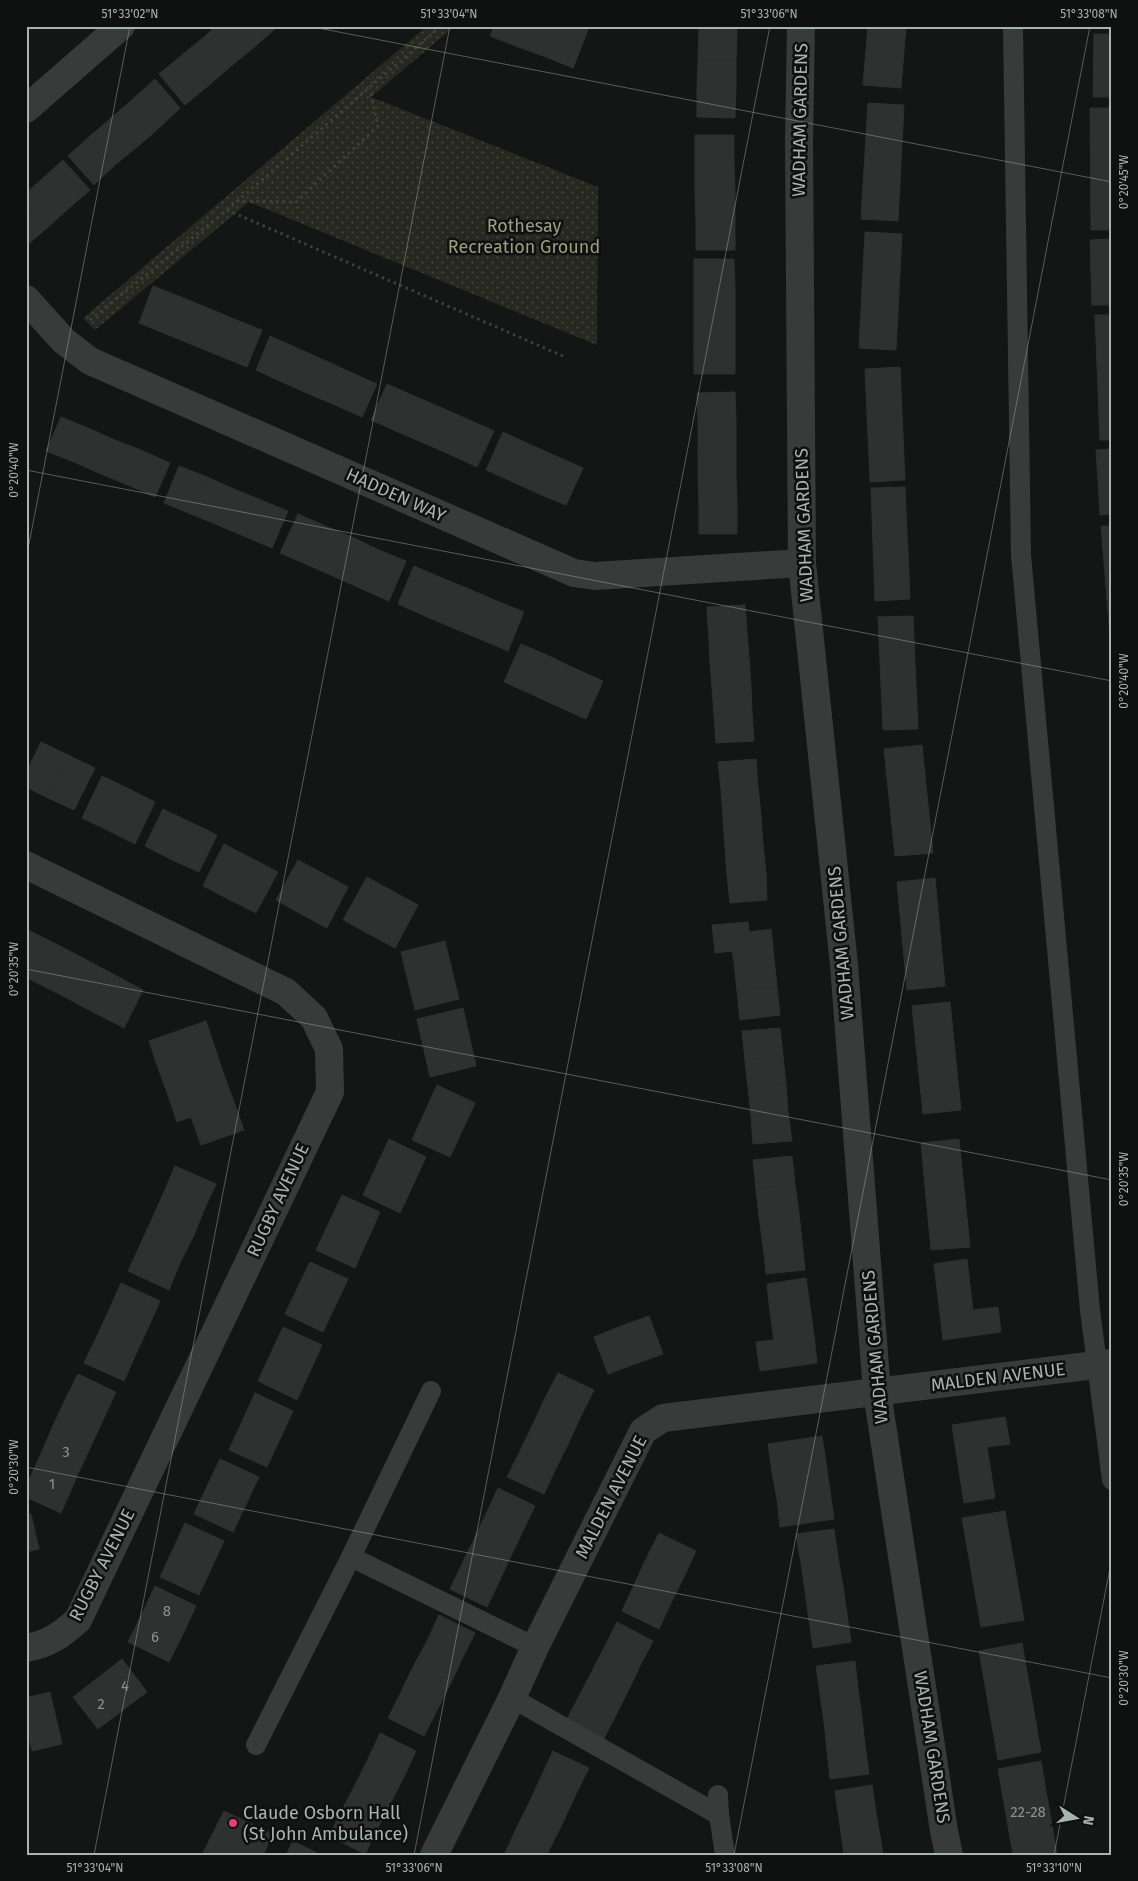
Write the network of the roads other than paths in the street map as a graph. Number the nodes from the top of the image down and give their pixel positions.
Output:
1 (121, 26) edge
2 (801, 26) edge
3 (1013, 26) edge
4 (26, 109) edge
5 (26, 299) edge
6 (802, 563) junction
7 (26, 865) edge
8 (1104, 1364) edge
9 (431, 1391) dead end
10 (877, 1392) junction
11 (1112, 1480) edge
12 (351, 1557) junction
13 (535, 1647) junction
14 (26, 1648) edge
15 (512, 1698) junction
16 (256, 1745) dead end
17 (718, 1795) dead end
18 (719, 1815) junction
19 (434, 1855) edge
20 (725, 1855) edge
21 (949, 1855) edge

1 - 4 street
2 - 6 street, WADHAM GARDENS
3 - 8 lane
5 - 6 street, HADDEN WAY
6 - 10 street, WADHAM GARDENS
7 - 14 street, RUGBY AVENUE
8 - 10 street, MALDEN AVENUE
8 - 11 lane
9 - 12 lane
10 - 13 street, MALDEN AVENUE
10 - 21 street, WADHAM GARDENS
12 - 13 lane
12 - 16 lane
13 - 15 street, MALDEN AVENUE
15 - 18 lane
15 - 19 street, MALDEN AVENUE
17 - 18 lane
18 - 20 lane

